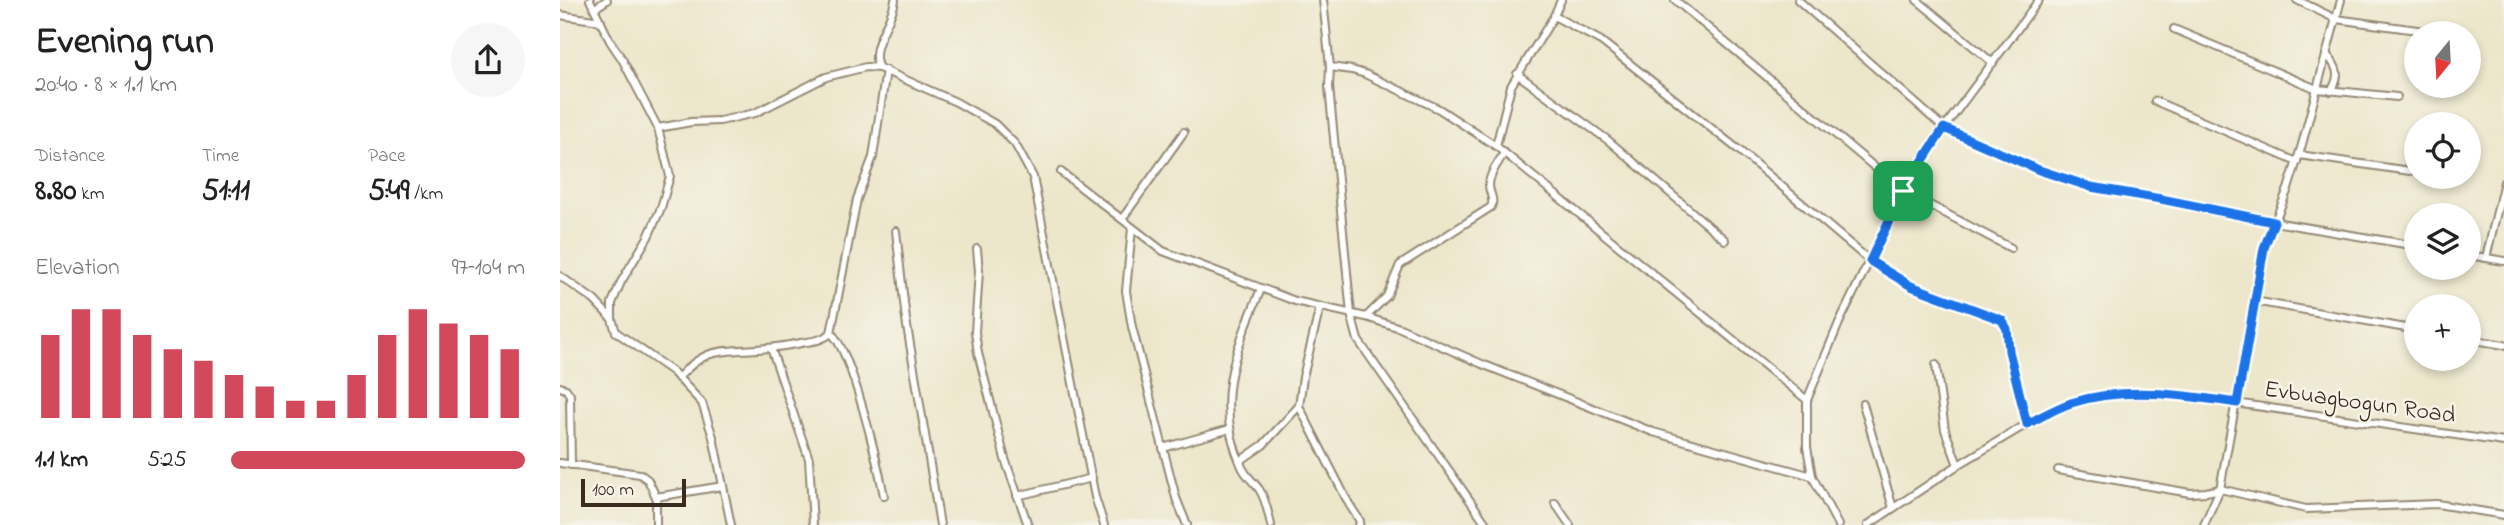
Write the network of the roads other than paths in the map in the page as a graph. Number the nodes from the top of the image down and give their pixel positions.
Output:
1 (590, 0) edge
2 (607, 0) edge
3 (895, 0) edge
4 (1323, 0) edge
5 (1561, 0) edge
6 (1675, 0) edge
7 (1798, 0) edge
8 (1917, 0) edge
9 (2297, 0) edge
10 (2341, 0) edge
11 (2036, 1) edge
12 (595, 8) junction
13 (560, 15) edge
14 (1554, 16) junction
15 (2336, 19) junction
16 (601, 21) junction
17 (2174, 29) dead end
18 (2404, 29) edge
19 (2326, 54) junction
20 (1993, 63) junction
21 (1330, 67) junction
22 (883, 69) junction
23 (1517, 74) junction
24 (2317, 89) junction
25 (2331, 91) junction
26 (2398, 97) dead end
27 (2155, 101) dead end
28 (658, 128) junction
29 (1944, 128) junction
30 (1184, 132) dead end
31 (1496, 146) junction
32 (1504, 153) junction
33 (2298, 158) junction
34 (2404, 171) edge
35 (1061, 172) dead end
36 (2504, 182) edge
37 (1903, 191) junction
38 (1122, 219) junction
39 (2274, 222) junction
40 (1132, 228) junction
41 (896, 231) dead end
42 (1725, 240) dead end
43 (2404, 244) edge
44 (2011, 248) dead end
45 (977, 249) dead end
46 (2481, 257) edge
47 (2486, 258) junction
48 (1870, 261) junction
49 (2504, 261) edge
50 (560, 276) edge
51 (1261, 289) junction
52 (2254, 301) junction
53 (1320, 307) junction
54 (1351, 314) junction
55 (1366, 317) junction
56 (612, 319) junction
57 (2404, 328) edge
58 (831, 333) junction
59 (2481, 341) edge
60 (2504, 345) edge
61 (771, 348) junction
62 (1936, 365) dead end
63 (678, 378) junction
64 (560, 387) edge
65 (1807, 400) junction
66 (2237, 403) junction
67 (1863, 404) dead end
68 (1299, 406) junction
69 (2027, 424) junction
70 (1230, 429) junction
71 (2504, 442) edge
72 (1163, 448) junction
73 (1240, 461) junction
74 (560, 463) edge
75 (571, 465) junction
76 (1958, 465) junction
77 (2058, 470) dead end
78 (1812, 476) junction
79 (1092, 478) junction
80 (723, 486) junction
81 (2220, 489) junction
82 (884, 496) dead end
83 (1017, 496) junction
84 (656, 497) junction
85 (1555, 503) dead end
86 (1893, 508) junction
87 (2504, 515) edge
88 (656, 525) edge
89 (731, 525) edge
90 (813, 525) edge
91 (940, 525) edge
92 (1028, 525) edge
93 (1104, 525) edge
94 (1187, 525) edge
95 (1271, 525) edge
96 (1359, 525) edge
97 (1487, 525) edge
98 (1570, 525) edge
99 (1838, 525) edge
100 (1868, 525) edge
101 (2204, 525) edge

1 - 12 street
2 - 12 street
3 - 22 street
4 - 21 street
5 - 14 street
6 - 37 street
7 - 29 street
8 - 20 street
9 - 15 street
10 - 15 street
11 - 20 street
12 - 16 street
13 - 16 street
14 - 23 street
14 - 48 street
15 - 18 street
15 - 19 street
16 - 28 street
17 - 24 street
19 - 24 street
19 - 25 street
20 - 29 street
21 - 31 street
21 - 54 street
22 - 28 street
22 - 58 street
22 - 79 street
23 - 31 street
23 - 42 street
24 - 25 street
24 - 33 street
25 - 26 street
27 - 33 street
28 - 56 street
29 - 37 street
29 - 39 street
30 - 38 street
31 - 32 street
32 - 55 street
32 - 65 street
33 - 34 street
33 - 39 street
35 - 38 street
36 - 47 street
37 - 44 street
37 - 48 street
38 - 40 street
39 - 43 street
39 - 52 street
40 - 51 street
40 - 72 street
41 - 91 street
45 - 83 street
46 - 47 street
47 - 49 street
48 - 65 street
48 - 69 street
50 - 56 street
51 - 53 street
51 - 70 street
52 - 57 street
52 - 66 street
53 - 54 street
53 - 68 street
54 - 55 street
54 - 97 street
55 - 78 street
56 - 63 street
58 - 61 street
58 - 82 street
59 - 60 street
61 - 63 street
61 - 90 street
62 - 76 street
63 - 80 street
64 - 75 street
65 - 78 street
66 - 69 street, Evbuagbogun Road
66 - 71 street, Evbuagbogun Road
66 - 81 street
67 - 86 street
68 - 73 street
68 - 96 street
69 - 76 street, Evbuagbogun Road
70 - 72 street
70 - 73 street
72 - 94 street
73 - 95 street
74 - 75 street
75 - 84 street
76 - 86 street, Evbuagbogun Road
77 - 81 street
78 - 99 street
79 - 83 street
79 - 93 street
80 - 84 street
80 - 89 street
81 - 87 street
81 - 101 street
83 - 92 street
84 - 88 street
85 - 98 street
86 - 100 street, Evbuagbogun Road

